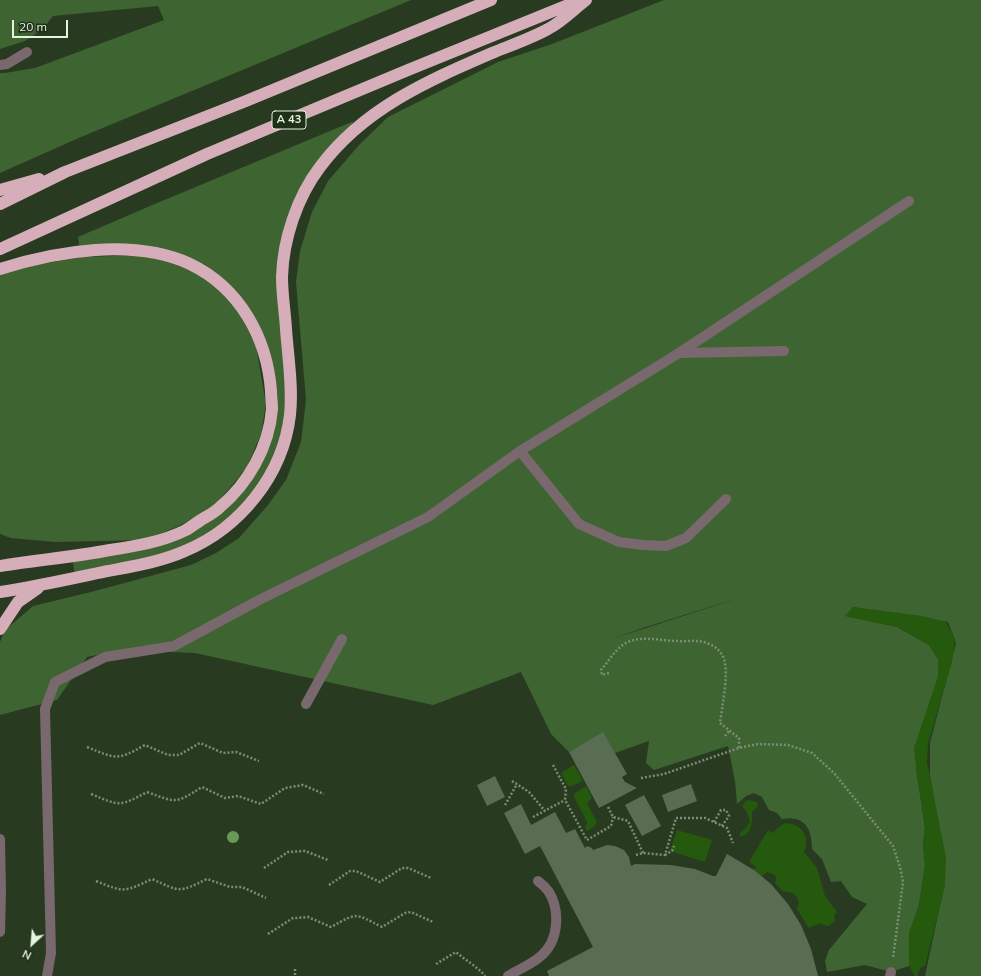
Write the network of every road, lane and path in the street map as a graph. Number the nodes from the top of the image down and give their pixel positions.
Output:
1 (491, 0) edge
2 (581, 0) edge
3 (586, 0) edge
4 (27, 52) dead end
5 (0, 65) edge
6 (66, 172) junction
7 (0, 190) edge
8 (909, 201) dead end
9 (0, 204) edge
10 (0, 249) edge
11 (0, 269) edge
12 (784, 351) dead end
13 (679, 353) junction
14 (520, 451) junction
15 (726, 499) dead end
16 (0, 566) edge
17 (40, 586) junction
18 (0, 592) edge
19 (0, 629) edge
20 (342, 639) dead end
21 (609, 673) dead end
22 (306, 704) dead end
23 (729, 731) junction
24 (725, 736) dead end
25 (87, 747) dead end
26 (739, 748) junction
27 (259, 761) dead end
28 (553, 765) dead end
29 (641, 778) dead end
30 (512, 781) dead end
31 (517, 784) junction
32 (91, 794) dead end
33 (324, 794) dead end
34 (565, 800) junction
35 (505, 805) dead end
36 (608, 808) dead end
37 (545, 811) junction
38 (533, 817) dead end
39 (613, 817) junction
40 (714, 822) junction
41 (722, 826) junction
42 (0, 839) edge
43 (733, 843) dead end
44 (674, 846) dead end
45 (643, 852) junction
46 (636, 855) dead end
47 (665, 855) junction
48 (328, 860) dead end
49 (264, 868) dead end
50 (431, 878) dead end
51 (96, 881) dead end
52 (538, 881) dead end
53 (329, 885) dead end
54 (266, 898) dead end
55 (433, 922) dead end
56 (0, 932) edge
57 (268, 934) dead end
58 (436, 964) dead end
59 (295, 969) dead end
60 (890, 974) edge
61 (47, 976) edge
62 (295, 976) edge
63 (485, 976) edge
64 (508, 976) edge

1 - 6 highway
2 - 10 highway, A 43
3 - 17 highway
4 - 5 street
6 - 7 highway
6 - 9 highway
8 - 13 street
11 - 16 highway
12 - 13 street
13 - 14 street
14 - 15 street
14 - 61 street
17 - 18 highway
17 - 19 highway
20 - 22 street
21 - 23 path
23 - 24 path
23 - 26 path
25 - 27 path
26 - 29 path
26 - 60 path
28 - 34 path
30 - 31 path
31 - 35 path
31 - 37 path
32 - 33 path
34 - 37 path
34 - 39 path
36 - 39 path
37 - 38 path
39 - 45 path
40 - 41 path
40 - 41 path
40 - 47 path
41 - 43 path
42 - 56 street
44 - 47 path
45 - 46 path
45 - 47 path
48 - 49 path
50 - 53 path
51 - 54 path
52 - 64 street
55 - 57 path
58 - 63 path
59 - 62 path

